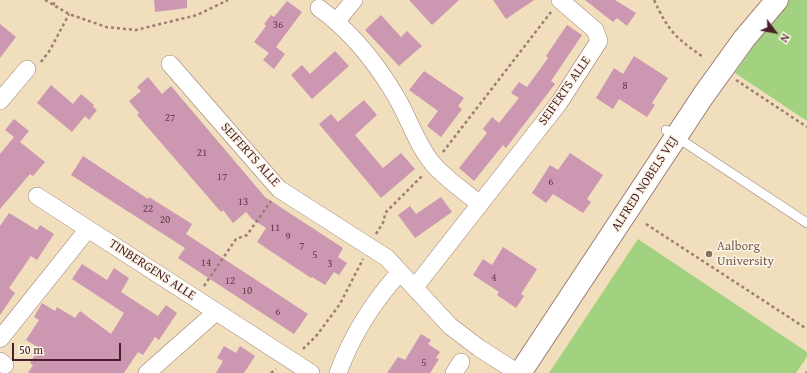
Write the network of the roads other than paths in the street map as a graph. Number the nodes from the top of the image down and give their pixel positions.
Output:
1 (354, 0) edge
2 (560, 0) edge
3 (760, 0) edge
4 (777, 0) edge
5 (319, 8) dead end
6 (337, 21) junction
7 (170, 64) dead end
8 (27, 69) road end
9 (0, 101) edge
10 (671, 133) junction
11 (37, 196) dead end
12 (480, 204) junction
13 (807, 223) edge
14 (88, 229) junction
15 (400, 272) junction
16 (415, 287) junction
17 (216, 312) junction
18 (0, 339) edge
19 (513, 372) edge
20 (147, 373) edge
21 (312, 373) edge
22 (338, 373) edge

1 - 6 street
2 - 12 street, SEIFERTS ALLE
3 - 10 street, ALFRED NOBELS VEJ
4 - 10 street, ALFRED NOBELS VEJ
5 - 6 street
6 - 12 street
7 - 15 street, SEIFERTS ALLE
8 - 9 street
10 - 13 lane
10 - 19 street, ALFRED NOBELS VEJ
11 - 14 street, TINBERGENS ALLE
12 - 16 street, SEIFERTS ALLE
14 - 17 street, TINBERGENS ALLE
14 - 18 street
15 - 16 street
15 - 22 street
16 - 19 street
17 - 20 street
17 - 21 street, TINBERGENS ALLE

